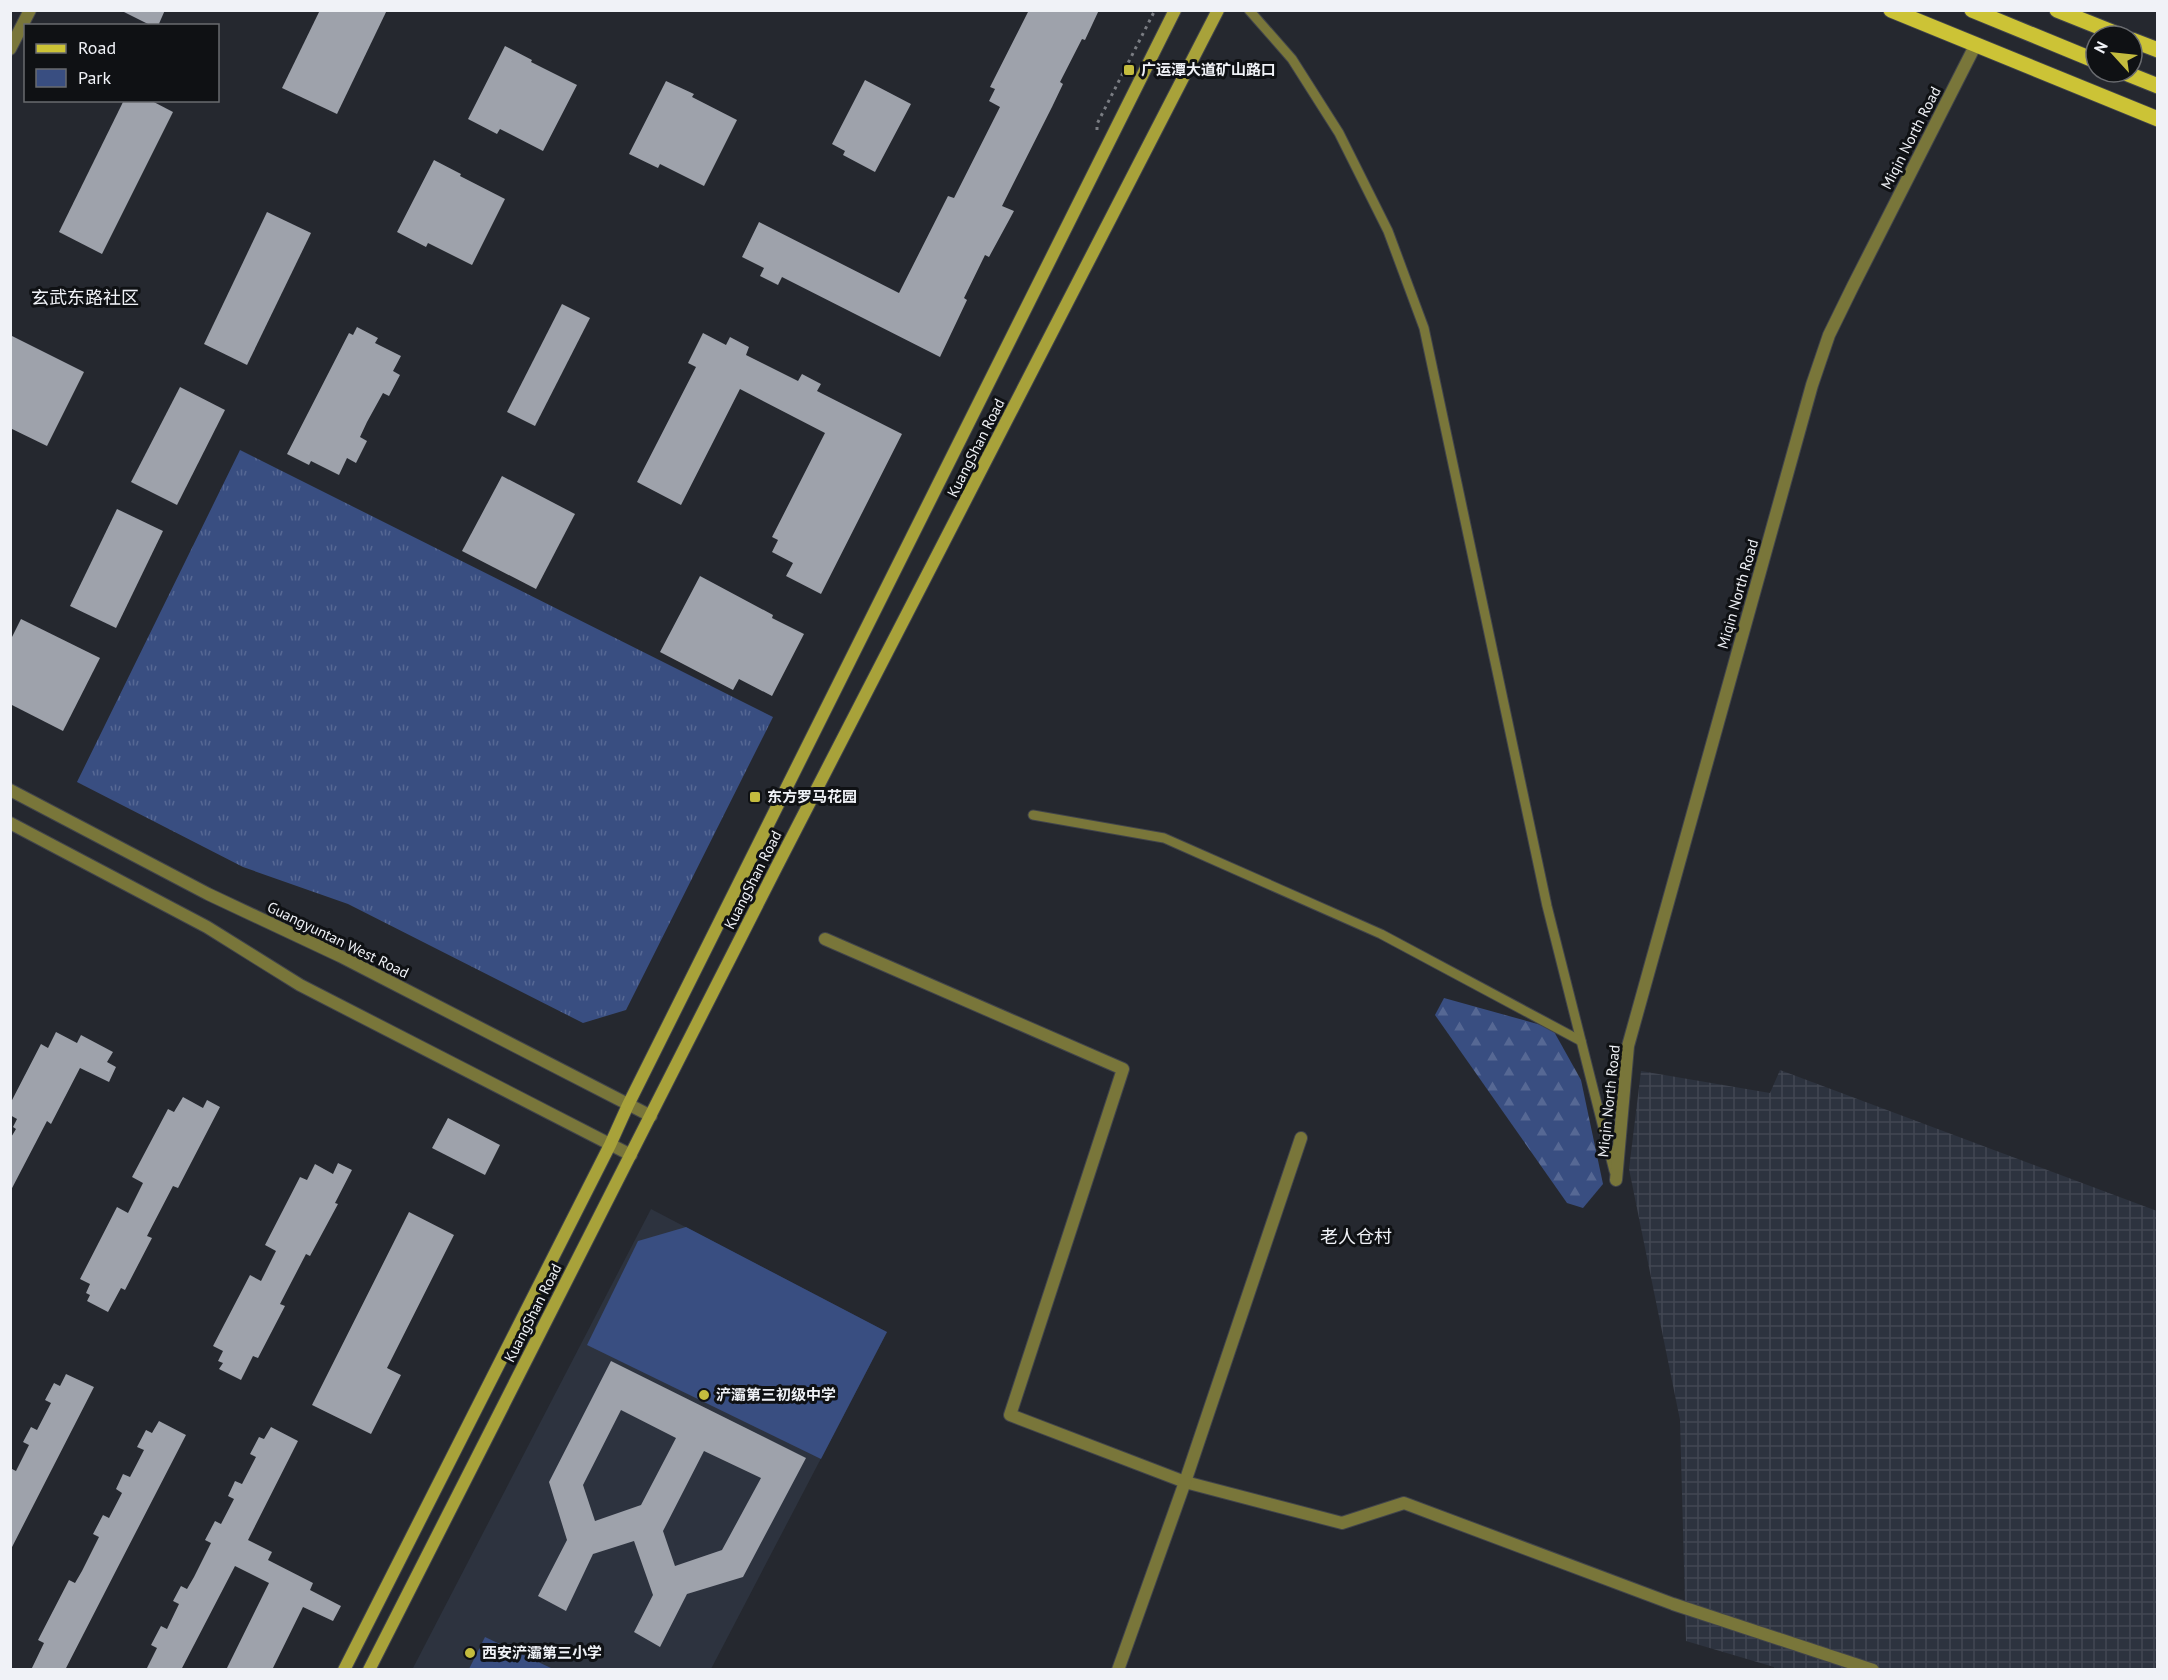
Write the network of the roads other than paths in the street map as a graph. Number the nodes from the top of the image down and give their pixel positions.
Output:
1 (30, 10) edge
2 (1175, 10) edge
3 (1218, 10) edge
4 (1249, 10) edge
5 (1892, 10) edge
6 (1972, 10) edge
7 (2058, 10) edge
8 (2092, 24) edge
9 (1976, 44) junction
10 (10, 49) edge
11 (2084, 56) edge
12 (2157, 119) edge
13 (10, 790) edge
14 (1033, 816) dead end
15 (10, 823) edge
16 (825, 939) dead end
17 (1581, 1041) junction
18 (628, 1105) junction
19 (651, 1116) junction
20 (1301, 1138) dead end
21 (610, 1145) junction
22 (631, 1155) junction
23 (1616, 1180) joint
24 (1185, 1482) junction
25 (344, 1670) edge
26 (369, 1670) edge
27 (1118, 1670) edge
28 (1873, 1670) edge

1 - 10 street
2 - 18 main road, KuangShan Road
3 - 19 main road, KuangShan Road
4 - 17 lane
5 - 9 main road
6 - 11 main road
7 - 8 main road
9 - 12 main road
9 - 23 street, Miqin North Road
13 - 18 street, Guangyuntan West Road
14 - 17 lane
15 - 21 street
16 - 24 street
17 - 23 lane
18 - 19 street, Guangyuntan West Road
18 - 21 main road, KuangShan Road
19 - 22 main road, KuangShan Road
20 - 24 street
21 - 22 street
21 - 25 main road, KuangShan Road
22 - 26 main road, KuangShan Road
24 - 27 street
24 - 28 street

